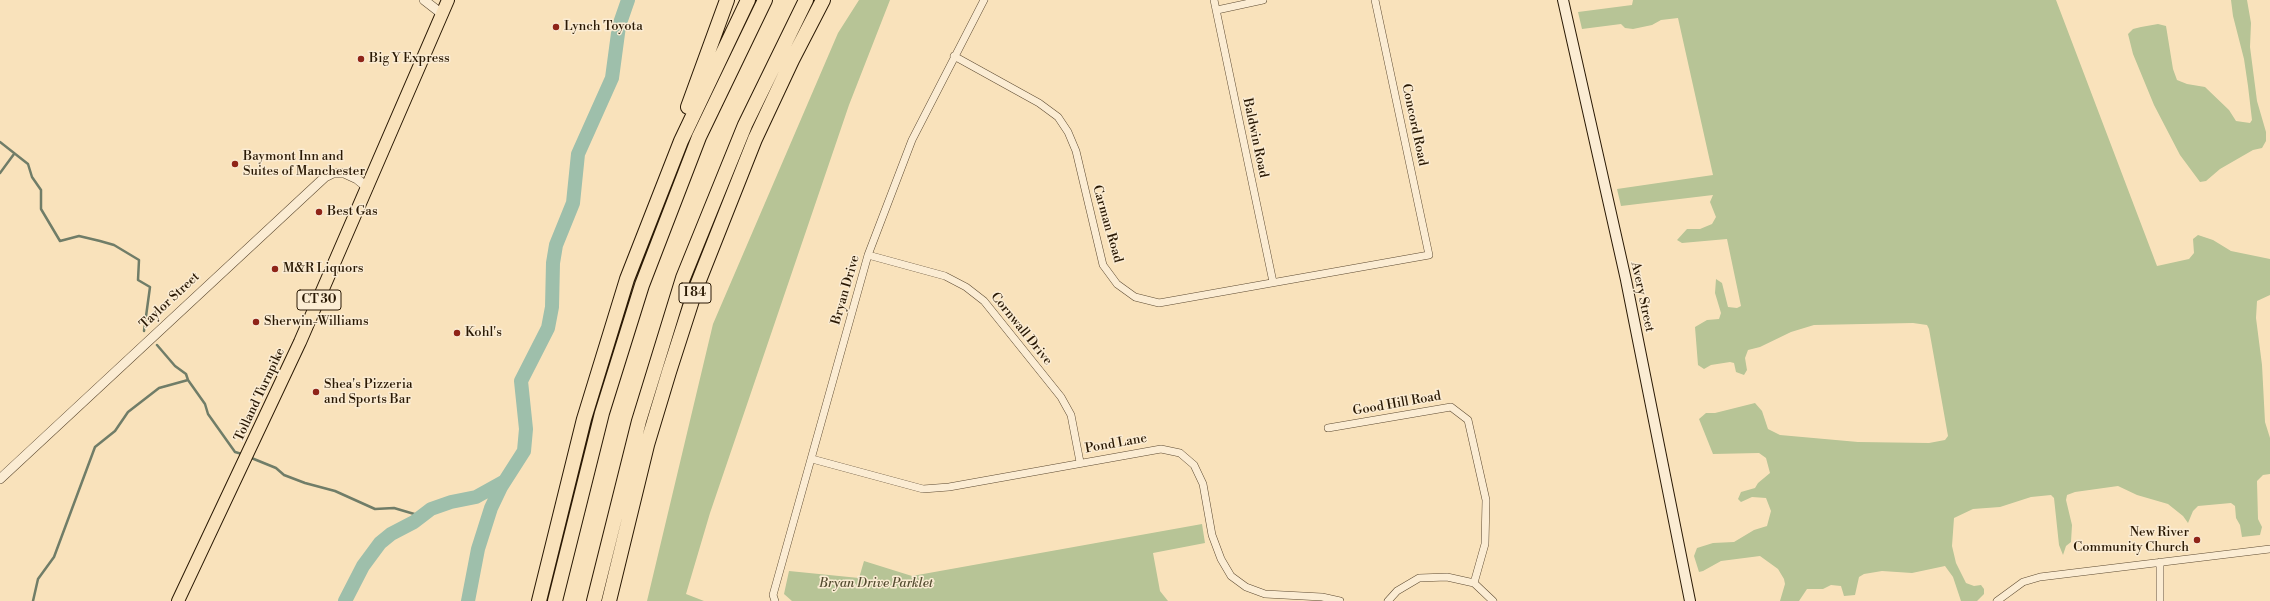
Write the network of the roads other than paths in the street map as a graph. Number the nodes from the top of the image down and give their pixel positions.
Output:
1 (424, 0) edge
2 (448, 0) edge
3 (727, 0) edge
4 (748, 0) edge
5 (765, 0) edge
6 (806, 0) edge
7 (823, 0) edge
8 (984, 0) edge
9 (1214, 0) edge
10 (1263, 0) edge
11 (1375, 0) edge
12 (1563, 0) edge
13 (1217, 10) junction
14 (442, 14) junction
15 (954, 56) junction
16 (368, 188) junction
17 (659, 193) junction
18 (868, 255) junction
19 (1429, 255) joint
20 (1273, 282) junction
21 (1328, 428) dead end
22 (812, 459) junction
23 (1080, 462) junction
24 (0, 479) edge
25 (2270, 549) edge
26 (2160, 562) junction
27 (1474, 583) junction
28 (178, 601) edge
29 (539, 601) edge
30 (555, 601) edge
31 (594, 601) edge
32 (609, 601) edge
33 (775, 601) edge
34 (1340, 601) edge
35 (1388, 601) edge
36 (1493, 601) edge
37 (1690, 601) edge
38 (1997, 601) edge
39 (2160, 601) edge

1 - 14 street
2 - 14 main road, Tolland Turnpike / CT 30
3 - 17 highway
4 - 17 highway
5 - 30 highway
6 - 31 highway
7 - 32 highway, I 84
8 - 15 street, Bryan Drive
9 - 13 street, Baldwin Road
10 - 13 street
11 - 19 street, Concord Road
12 - 37 main road, Avery Street
13 - 20 street, Baldwin Road
14 - 16 main road, Tolland Turnpike / CT 30
15 - 18 street, Bryan Drive
15 - 20 street, Carman Road
16 - 24 street, Taylor Street
16 - 28 main road, Tolland Turnpike / CT 30
17 - 29 highway
18 - 22 street, Bryan Drive
18 - 23 street, Cornwall Drive
19 - 20 street, Carman Road
21 - 27 street, Good Hill Road
22 - 23 street, Pond Lane
22 - 33 street, Bryan Drive
23 - 34 street, Pond Lane
25 - 26 street
26 - 38 street
26 - 39 street
27 - 35 street
27 - 36 street

